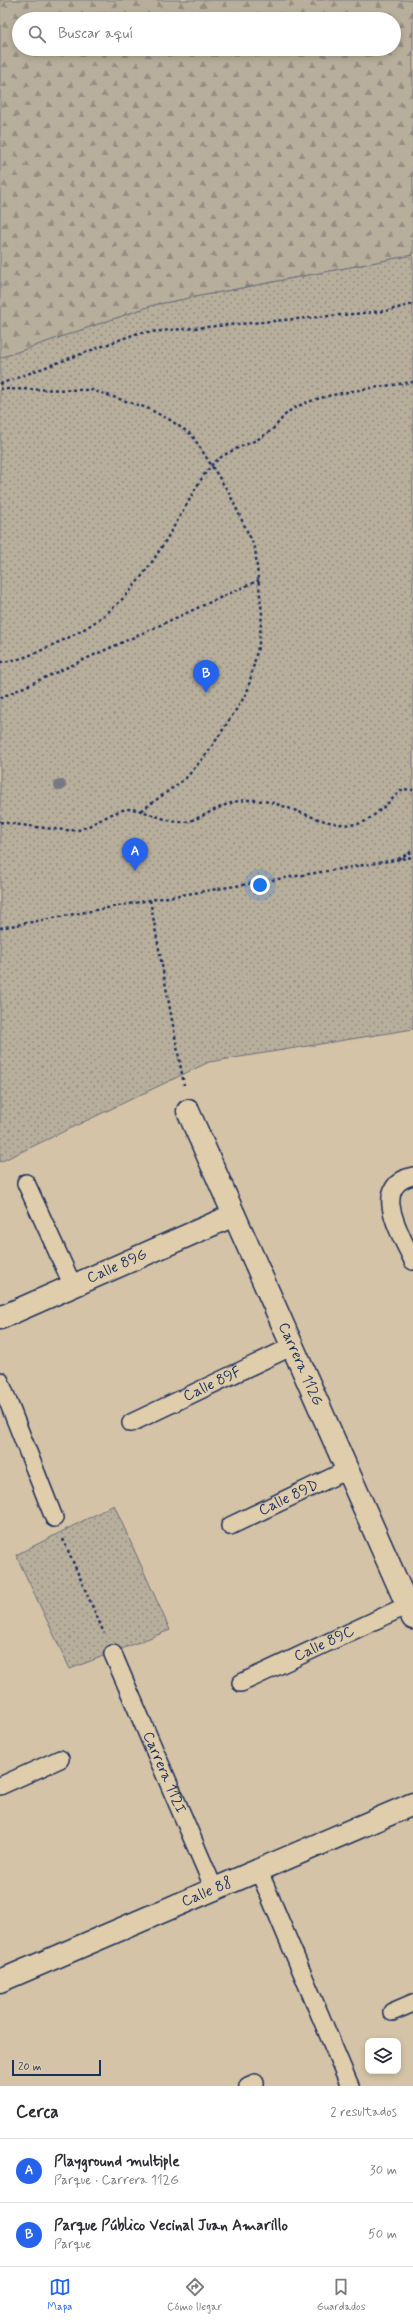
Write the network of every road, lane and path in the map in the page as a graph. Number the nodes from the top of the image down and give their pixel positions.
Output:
1 (413, 304) edge
2 (413, 382) edge
3 (0, 384) edge
4 (0, 389) edge
5 (212, 466) junction
6 (259, 580) junction
7 (0, 662) edge
8 (0, 698) edge
9 (413, 790) edge
10 (141, 811) junction
11 (0, 822) edge
12 (413, 851) edge
13 (413, 857) edge
14 (394, 861) junction
15 (150, 900) junction
16 (0, 928) edge
17 (188, 1111) joint
18 (413, 1176) edge
19 (26, 1183) dead end
20 (234, 1214) junction
21 (413, 1261) edge
22 (73, 1286) junction
23 (0, 1318) edge
24 (293, 1346) junction
25 (0, 1381) edge
26 (131, 1423) dead end
27 (347, 1470) junction
28 (54, 1518) joint
29 (230, 1526) dead end
30 (410, 1612) edge
31 (113, 1654) joint
32 (241, 1683) dead end
33 (60, 1759) dead end
34 (0, 1786) edge
35 (413, 1804) edge
36 (259, 1871) junction
37 (215, 1891) junction
38 (0, 1981) edge
39 (413, 2003) edge
40 (392, 2012) dead end
41 (350, 2086) edge

1 - 3 path
2 - 5 path
4 - 5 path
5 - 6 path
5 - 7 path
6 - 8 path
6 - 10 path
9 - 10 path
10 - 11 path
12 - 14 path
13 - 14 path
14 - 15 path
15 - 16 path
15 - 17 path
17 - 20 street, Carrera 112G
18 - 21 lane
19 - 22 lane
20 - 22 street, Calle 89G
20 - 24 street, Carrera 112G
22 - 23 street, Calle 89G
24 - 26 lane, Calle 89F
24 - 27 street, Carrera 112G
25 - 28 lane
27 - 29 lane, Calle 89D
27 - 30 street, Carrera 112G
28 - 31 path
30 - 32 lane, Calle 89C
31 - 37 lane, Carrera 112I
33 - 34 lane
35 - 36 street, Calle 88
36 - 37 street, Calle 88
36 - 41 lane
37 - 38 street, Calle 88
39 - 40 lane

